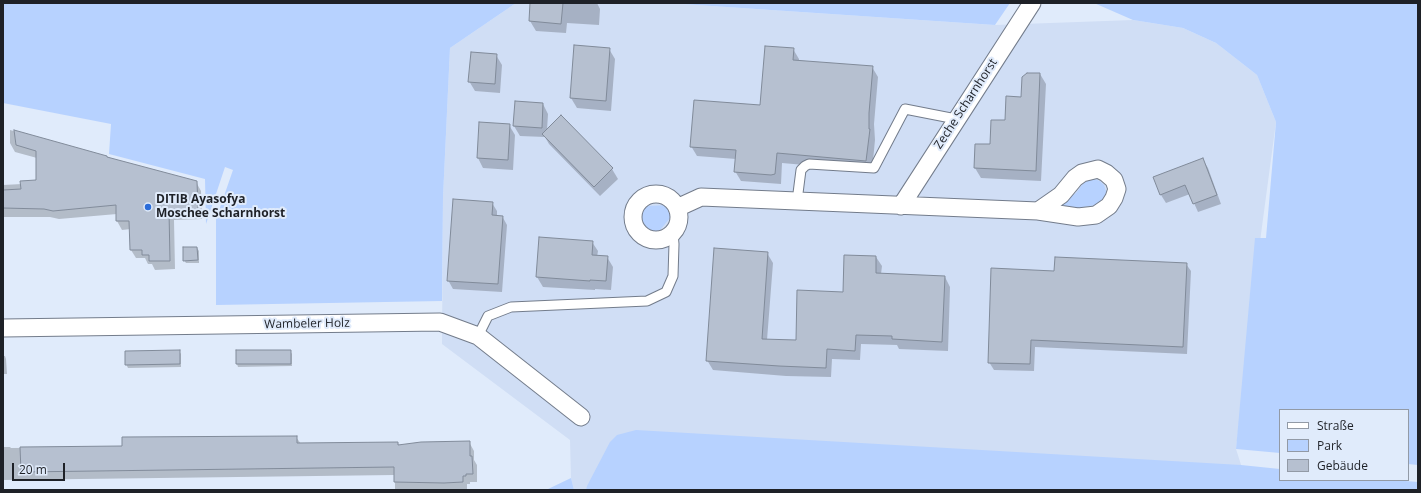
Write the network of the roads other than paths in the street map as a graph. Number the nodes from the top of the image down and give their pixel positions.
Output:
1 (1032, 3) edge
2 (956, 119) junction
3 (797, 201) junction
4 (901, 206) junction
5 (677, 208) junction
6 (1038, 211) dead end
7 (673, 234) junction
8 (3, 328) edge
9 (478, 336) junction
10 (581, 417) dead end

1 - 2 street, Zeche Scharnhorst
2 - 3 lane
2 - 4 street, Zeche Scharnhorst
3 - 4 street
3 - 5 street
4 - 6 street
5 - 7 street
5 - 7 street
7 - 9 lane
8 - 9 street, Wambeler Holz
9 - 10 street, Wambeler Holz

